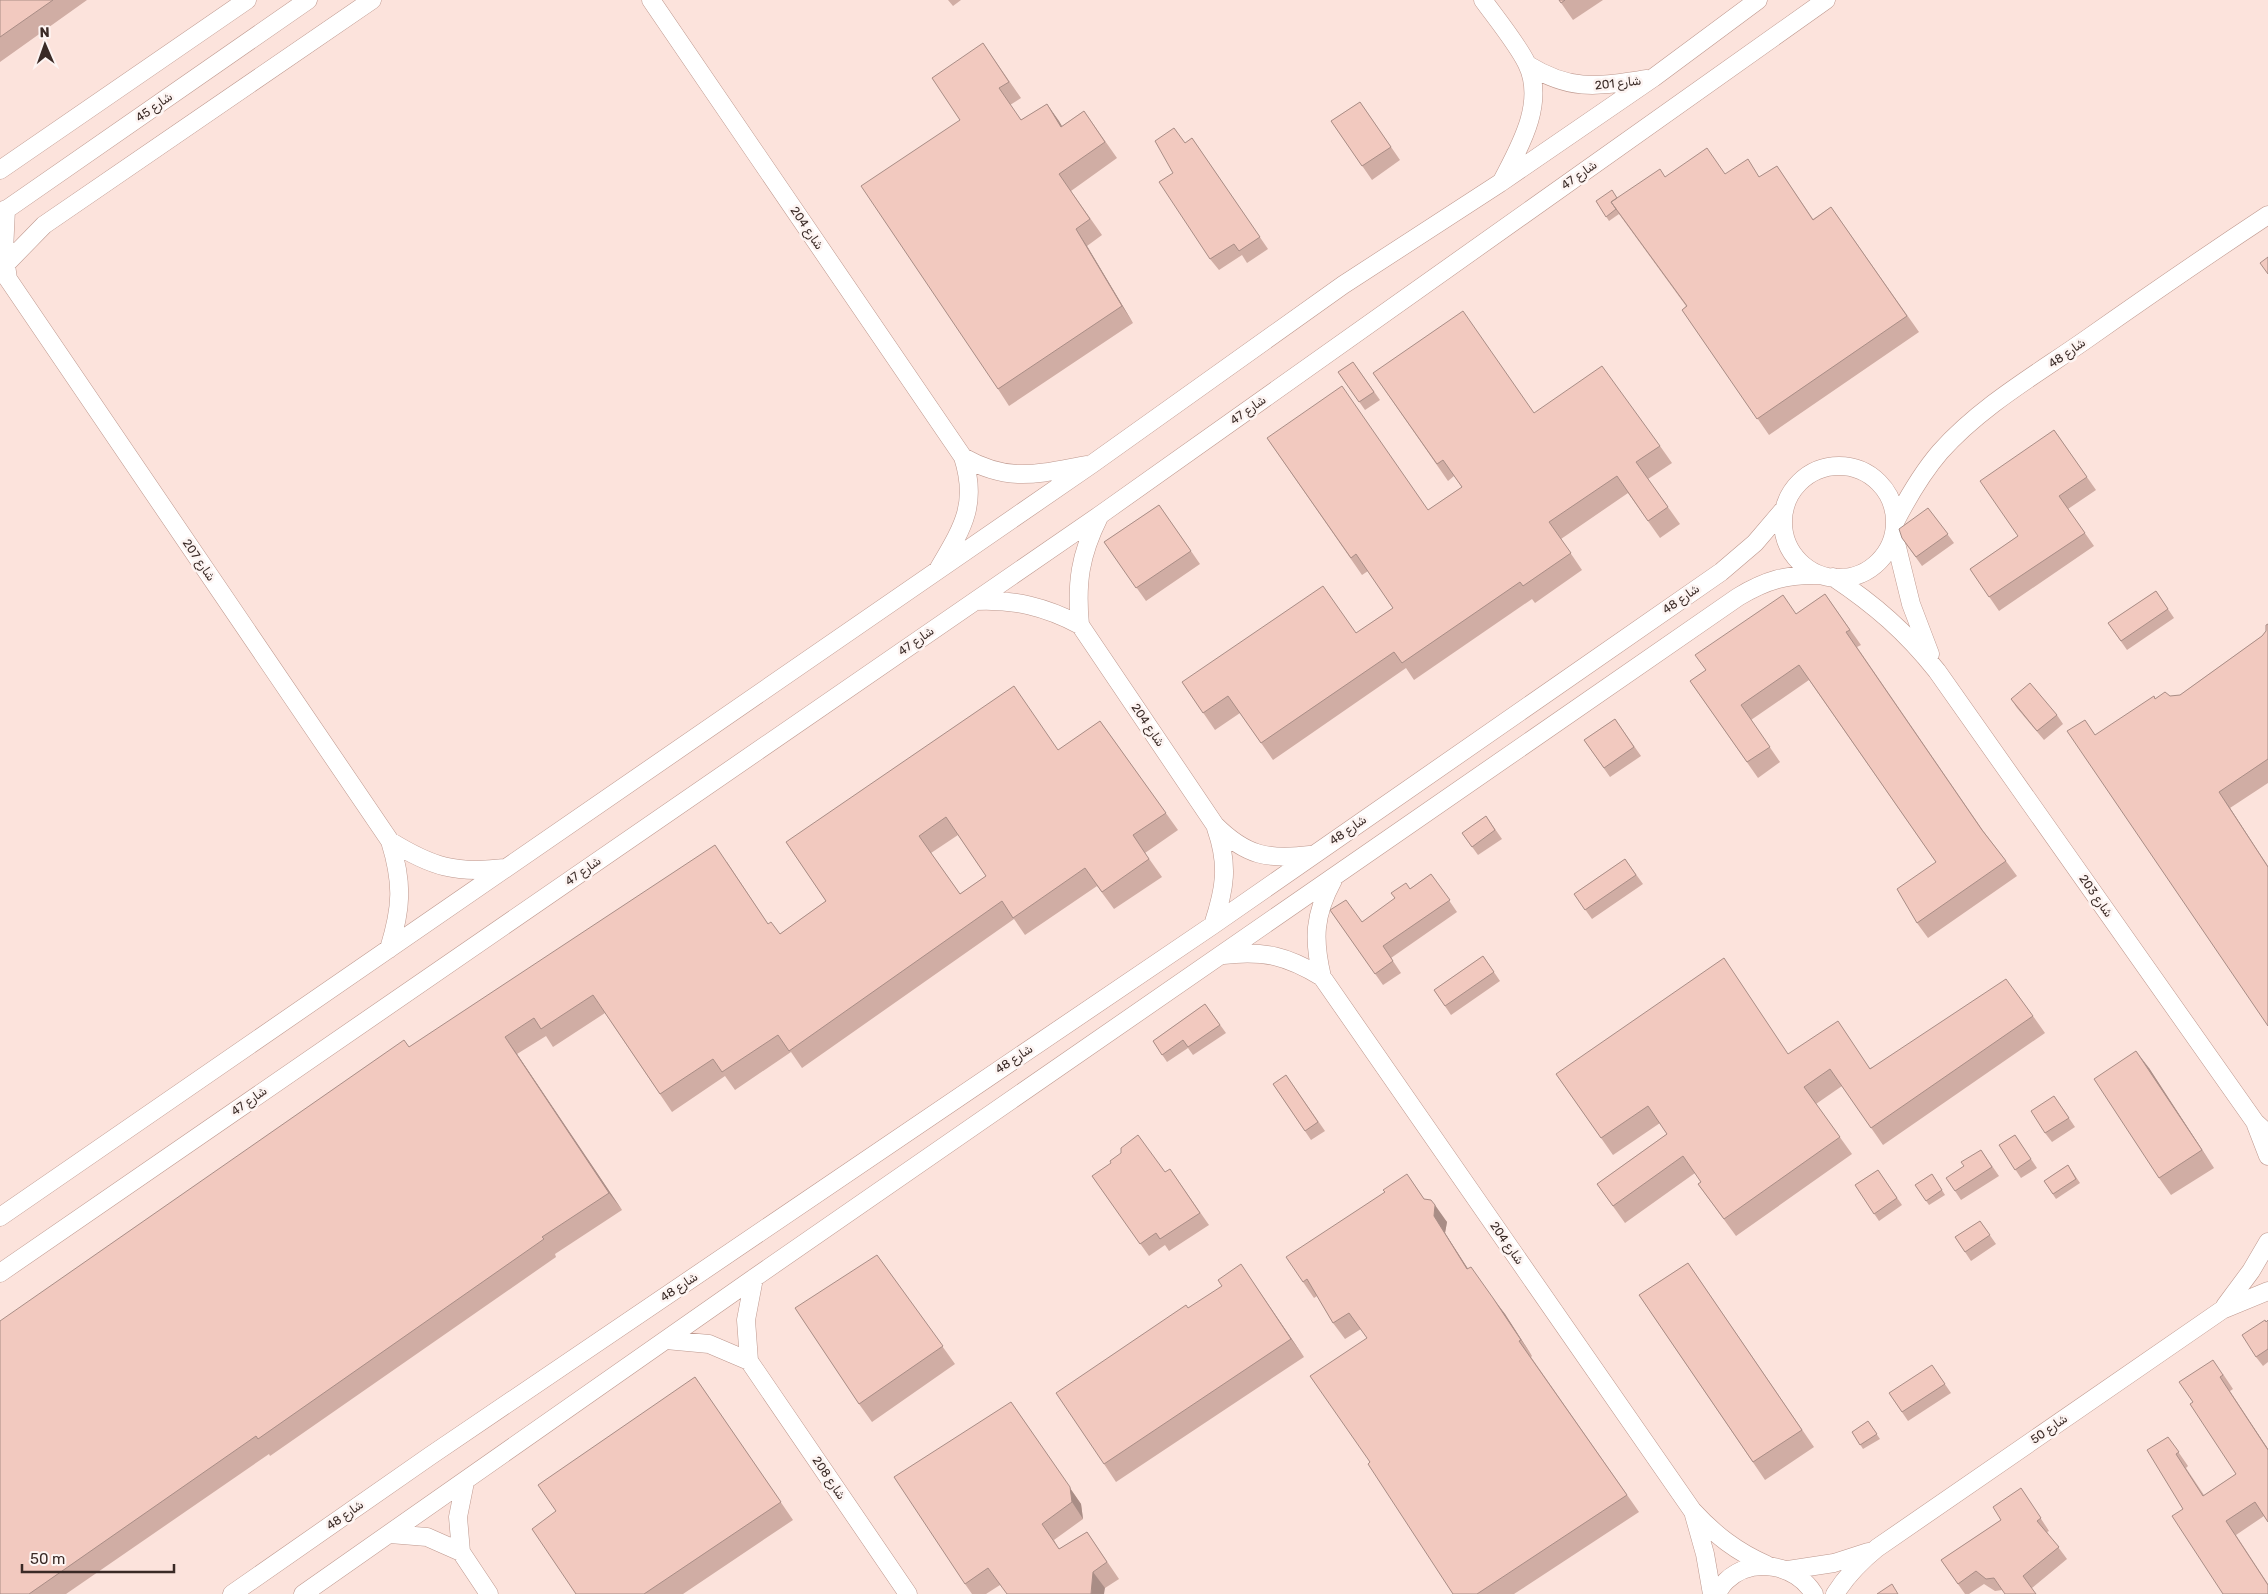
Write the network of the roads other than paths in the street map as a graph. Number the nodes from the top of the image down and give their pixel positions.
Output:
1 (247, 0) edge
2 (308, 0) edge
3 (372, 0) edge
4 (652, 0) edge
5 (1483, 0) edge
6 (1758, 0) edge
7 (1826, 0) edge
8 (1528, 64) junction
9 (1653, 78) junction
10 (0, 170) edge
11 (1500, 183) junction
12 (3, 212) edge
13 (2268, 215) edge
14 (4, 273) edge
15 (964, 457) junction
16 (1092, 464) junction
17 (1784, 509) junction
18 (1100, 515) junction
19 (1894, 528) junction
20 (937, 571) junction
21 (1827, 576) junction
22 (975, 601) junction
23 (1080, 625) junction
24 (1937, 671) junction
25 (1215, 825) junction
26 (390, 841) junction
27 (1313, 855) junction
28 (508, 867) junction
29 (1336, 876) junction
30 (1212, 924) junction
31 (389, 949) junction
32 (1221, 955) junction
33 (1322, 976) junction
34 (2255, 1122) junction
35 (2268, 1134) edge
36 (2268, 1156) edge
37 (0, 1217) edge
38 (2268, 1242) edge
39 (0, 1274) edge
40 (754, 1278) junction
41 (2268, 1291) edge
42 (2222, 1310) junction
43 (666, 1340) junction
44 (749, 1361) junction
45 (465, 1482) junction
46 (1692, 1510) junction
47 (390, 1534) junction
48 (1877, 1548) junction
49 (461, 1552) junction
50 (1767, 1565) junction
51 (1788, 1570) junction
52 (232, 1594) edge
53 (303, 1594) edge
54 (489, 1594) edge
55 (908, 1594) edge
56 (1712, 1594) edge
57 (1716, 1594) edge
58 (1814, 1594) edge
59 (1835, 1594) edge

1 - 10 street
2 - 12 street, شارع 45
3 - 14 street
4 - 15 street, شارع 204
5 - 8 street, شارع 201
6 - 9 street
7 - 18 street, شارع 47
8 - 9 street, شارع 201
8 - 11 street, شارع 201
9 - 11 street
11 - 16 street
12 - 14 street
13 - 19 street, شارع 48
14 - 26 street, شارع 207
15 - 16 street, شارع 204
15 - 20 street, شارع 204
16 - 20 street
17 - 19 street
17 - 21 street
17 - 27 street, شارع 48
18 - 22 street, شارع 47
18 - 23 street, شارع 204
19 - 21 street
19 - 24 street, شارع 203
20 - 28 street
21 - 24 street, شارع 203
21 - 29 street
22 - 23 street
22 - 39 street, شارع 47
23 - 25 street, شارع 204
24 - 34 street, شارع 203
25 - 27 street, شارع 204
25 - 30 street, شارع 204
26 - 28 street, شارع 207
26 - 31 street, شارع 207
27 - 30 street, شارع 48
28 - 31 street
29 - 32 street
29 - 33 street, شارع 204
30 - 52 street, شارع 48
31 - 37 street
32 - 33 street, شارع 204
32 - 40 street
33 - 46 street, شارع 204
34 - 35 street, شارع 203
34 - 36 street, شارع 203
38 - 42 street, شارع 50
40 - 43 street
40 - 44 street
41 - 42 street, شارع 50
42 - 48 street, شارع 50
43 - 44 street
43 - 45 street
44 - 55 street, شارع 208
45 - 47 street
45 - 49 street
46 - 50 street, شارع 204
46 - 56 street, شارع 204
47 - 49 street
47 - 53 street
48 - 51 street, شارع 50
48 - 59 street, شارع 50
49 - 54 street
50 - 51 street
50 - 57 street
51 - 58 street

